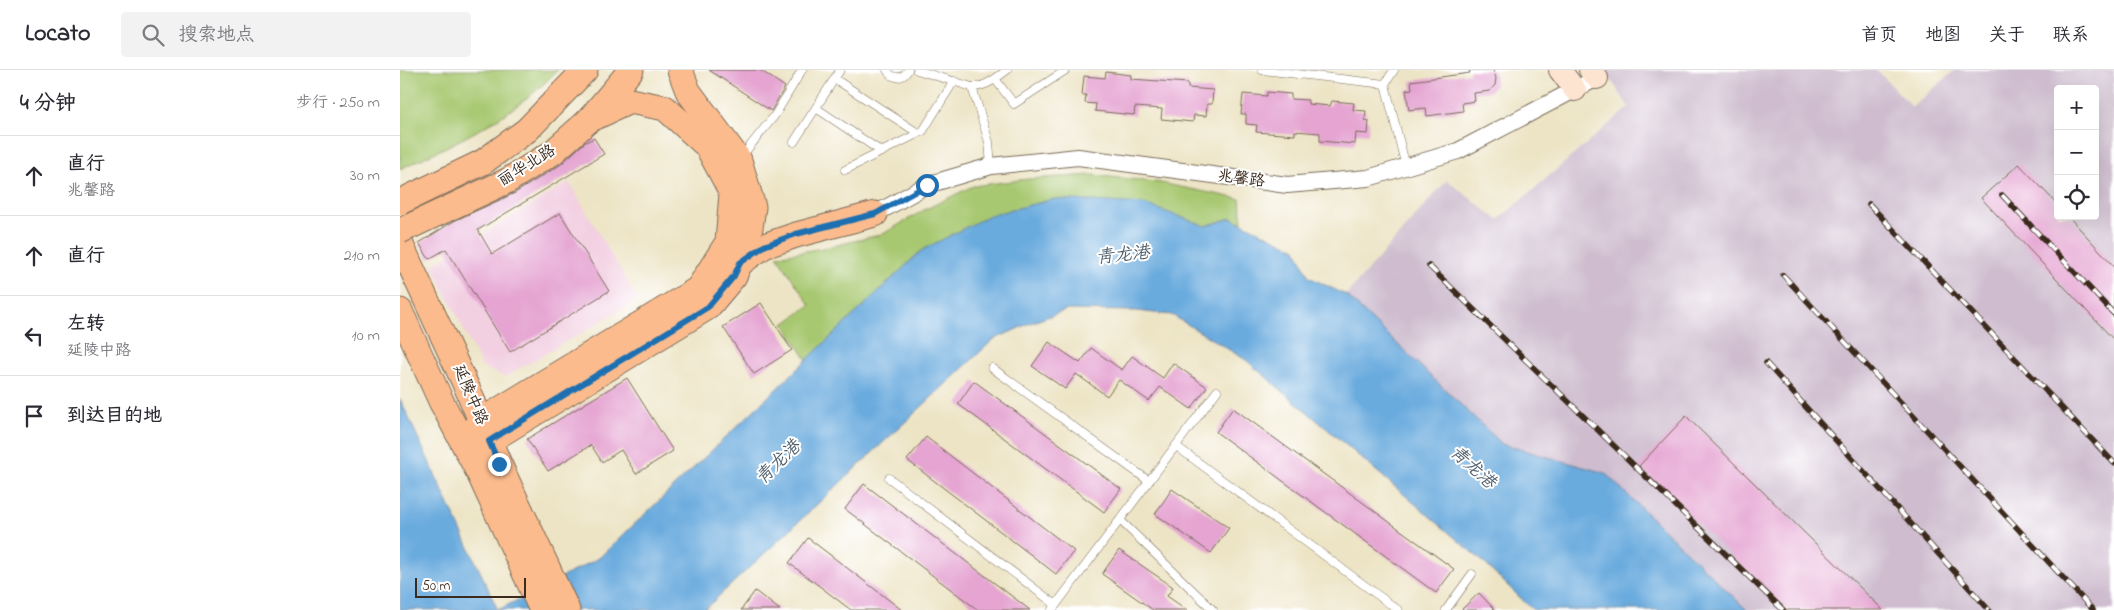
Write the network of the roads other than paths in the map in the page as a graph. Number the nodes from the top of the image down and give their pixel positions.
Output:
1 (585, 70) edge
2 (631, 70) edge
3 (680, 70) edge
4 (802, 70) edge
5 (840, 70) edge
6 (887, 70) edge
7 (908, 70) edge
8 (917, 70) edge
9 (1008, 70) edge
10 (1066, 70) edge
11 (1262, 70) edge
12 (1394, 70) edge
13 (1560, 70) edge
14 (1593, 74) edge
15 (835, 79) junction
16 (995, 79) junction
17 (954, 81) junction
18 (1385, 84) junction
19 (972, 87) junction
20 (1576, 90) junction
21 (816, 108) junction
22 (589, 120) junction
23 (918, 133) junction
24 (794, 142) dead end
25 (882, 152) junction
26 (739, 160) junction
27 (992, 166) junction
28 (1406, 167) junction
29 (845, 170) dead end
30 (400, 202) edge
31 (875, 214) joint
32 (400, 231) edge
33 (400, 243) edge
34 (740, 263) junction
35 (400, 311) edge
36 (992, 368) dead end
37 (1217, 391) dead end
38 (485, 431) junction
39 (463, 440) junction
40 (1176, 446) junction
41 (889, 478) dead end
42 (1149, 482) junction
43 (1120, 520) junction
44 (1472, 574) dead end
45 (542, 591) edge
46 (1054, 607) edge
47 (567, 610) edge
48 (1213, 610) edge
49 (1398, 610) edge
50 (1446, 610) edge

1 - 30 main road, 丽华北路, bridge
2 - 22 main road, 丽华北路
3 - 26 main road
4 - 26 lane
5 - 15 lane
6 - 7 lane
8 - 17 lane
9 - 16 lane
10 - 16 lane
11 - 18 lane
12 - 18 lane
13 - 20 main road
14 - 20 street, 兆馨路
15 - 21 lane
15 - 23 lane
16 - 19 lane
17 - 19 lane
17 - 23 lane
18 - 28 lane
19 - 27 lane
20 - 28 street, 兆馨路
21 - 24 lane
21 - 25 lane
22 - 32 main road, 丽华北路, bridge
22 - 38 main road
23 - 25 lane
25 - 29 lane
26 - 34 main road
27 - 28 street, 兆馨路
27 - 31 street, 兆馨路
31 - 34 main road
33 - 38 main road, 延陵中路
34 - 38 main road
35 - 39 main road, 延陵中路
36 - 42 lane
37 - 40 lane
38 - 39 main road
38 - 45 main road, 延陵中路
39 - 45 main road, 延陵中路
40 - 42 lane
40 - 49 lane
41 - 46 lane
42 - 43 lane
43 - 46 lane
43 - 48 lane
44 - 50 lane
45 - 47 main road

